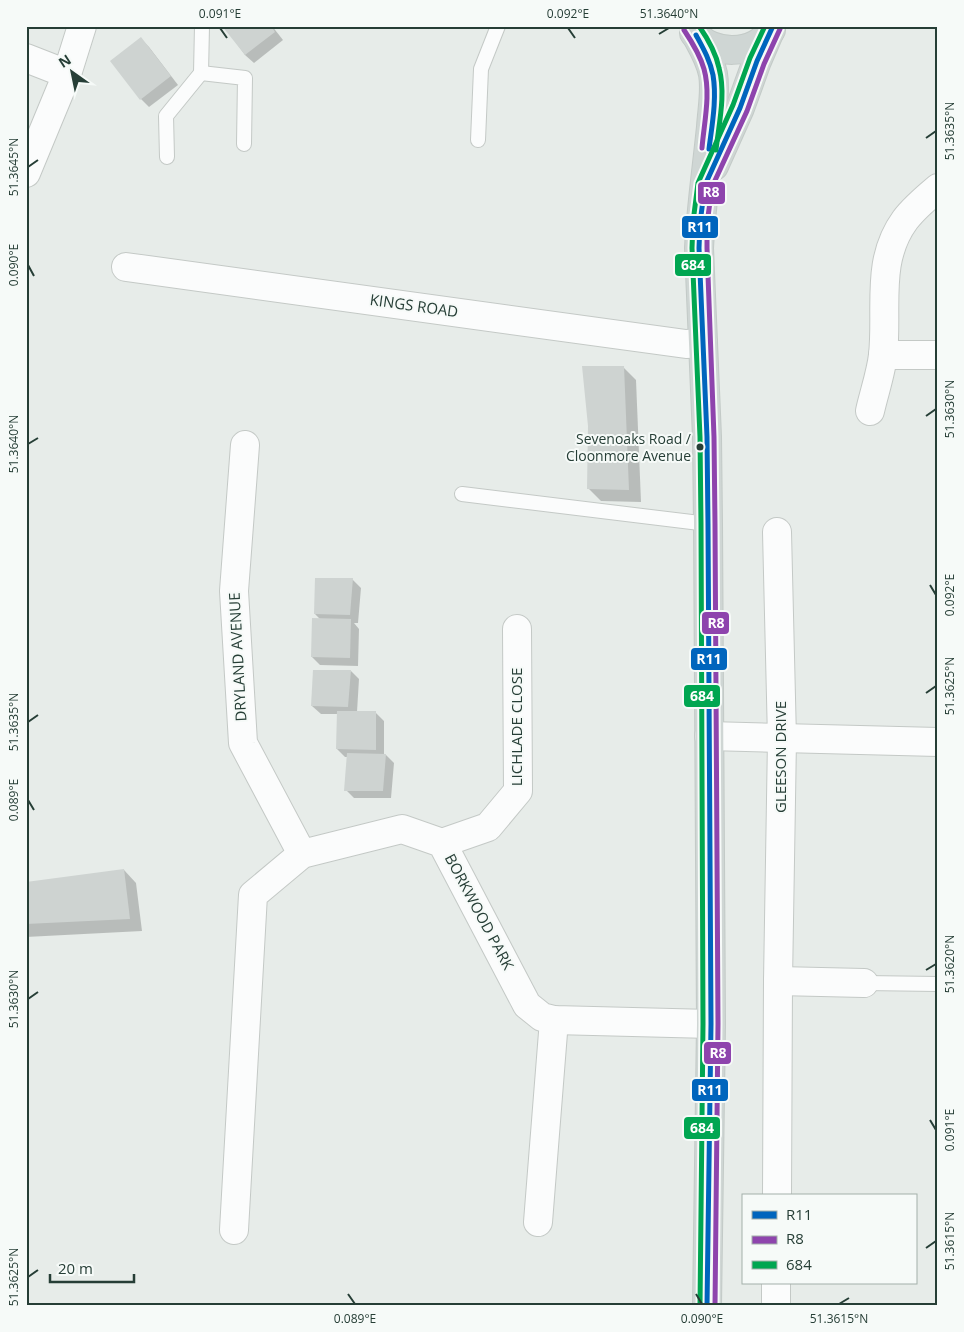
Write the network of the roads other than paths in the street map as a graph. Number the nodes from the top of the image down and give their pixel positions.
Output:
1 (82, 26) edge
2 (202, 26) edge
3 (498, 26) edge
4 (771, 30) edge
5 (693, 31) edge
6 (26, 58) edge
7 (201, 73) junction
8 (67, 74) junction
9 (478, 140) dead end
10 (244, 144) dead end
11 (167, 157) dead end
12 (26, 173) edge
13 (705, 185) junction
14 (938, 188) edge
15 (126, 267) dead end
16 (703, 343) junction
17 (883, 355) junction
18 (938, 355) edge
19 (870, 411) dead end
20 (245, 446) dead end
21 (462, 494) dead end
22 (708, 524) junction
23 (777, 532) dead end
24 (517, 628) dead end
25 (709, 736) junction
26 (782, 739) junction
27 (938, 742) edge
28 (442, 843) junction
29 (302, 854) junction
30 (778, 982) junction
31 (864, 983) joint
32 (938, 984) edge
33 (554, 1020) junction
34 (710, 1024) junction
35 (777, 1194) edge
36 (538, 1222) dead end
37 (234, 1230) dead end
38 (776, 1284) edge
39 (707, 1306) edge
40 (776, 1306) edge

1 - 8 street
2 - 7 lane
3 - 9 lane
4 - 5 main road
4 - 13 main road
5 - 13 main road
6 - 8 street
7 - 10 lane
7 - 11 lane
8 - 12 street
13 - 16 main road
14 - 17 street
15 - 16 street, KINGS ROAD
16 - 22 main road
17 - 18 street
17 - 19 street
20 - 29 street, DRYLAND AVENUE
21 - 22 lane
22 - 25 main road
23 - 26 street, GLEESON DRIVE
24 - 28 street, LICHLADE CLOSE
25 - 26 street
25 - 34 main road
26 - 27 street
26 - 30 street, GLEESON DRIVE
28 - 29 street, BORKWOOD PARK
28 - 33 street, BORKWOOD PARK
29 - 37 street, BORKWOOD PARK
30 - 31 street
30 - 35 street, GLEESON DRIVE
31 - 32 lane
33 - 34 street, BORKWOOD PARK
33 - 36 street
34 - 39 main road
38 - 40 street

